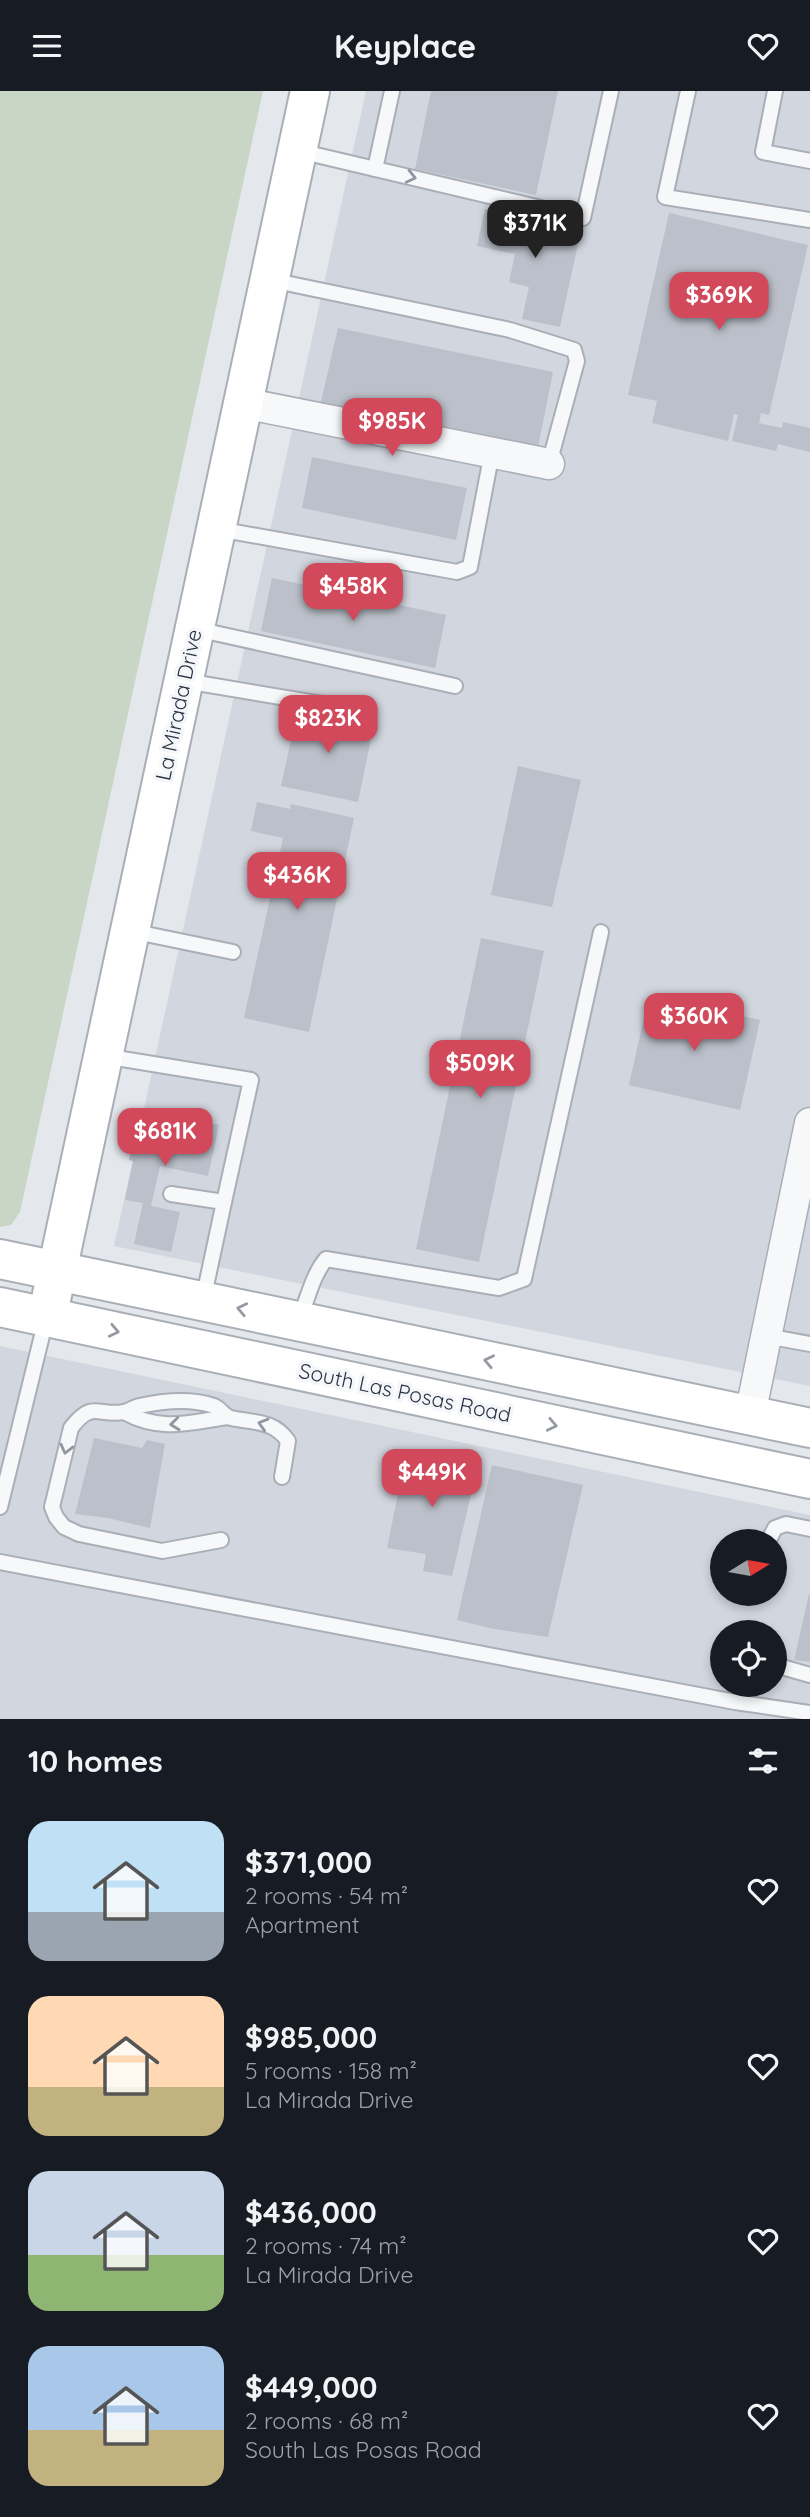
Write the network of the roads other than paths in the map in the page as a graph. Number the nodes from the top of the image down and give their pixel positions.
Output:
1 (310, 91) edge
2 (392, 91) edge
3 (611, 91) edge
4 (688, 91) edge
5 (775, 91) edge
6 (297, 151) junction
7 (810, 161) edge
8 (375, 169) junction
9 (810, 220) edge
10 (270, 280) junction
11 (243, 403) junction
12 (492, 452) junction
13 (549, 464) joint
14 (217, 529) junction
15 (195, 629) junction
16 (184, 681) junction
17 (455, 686) dead end
18 (346, 708) dead end
19 (130, 931) junction
20 (601, 932) dead end
21 (233, 952) dead end
22 (103, 1056) junction
23 (810, 1123) edge
24 (171, 1194) dead end
25 (224, 1202) junction
26 (0, 1259) edge
27 (57, 1271) junction
28 (203, 1301) junction
29 (0, 1307) edge
30 (47, 1318) junction
31 (298, 1321) junction
32 (766, 1336) junction
33 (810, 1344) edge
34 (124, 1412) junction
35 (750, 1415) junction
36 (228, 1417) junction
37 (810, 1428) edge
38 (282, 1477) dead end
39 (810, 1479) edge
40 (0, 1507) edge
41 (774, 1529) edge
42 (810, 1529) edge
43 (221, 1540) dead end
44 (0, 1562) edge
45 (787, 1668) edge
46 (810, 1675) edge
47 (810, 1713) edge

1 - 6 main road, La Mirada Drive
2 - 8 lane
8 -> 3 lane
4 - 9 lane
5 - 7 lane
6 - 8 lane
6 - 10 main road, La Mirada Drive
10 - 11 main road, La Mirada Drive
10 - 13 lane
11 - 12 street
11 - 14 main road, La Mirada Drive
12 - 13 street
12 - 14 lane
14 - 15 main road, La Mirada Drive
15 - 16 main road, La Mirada Drive
15 - 17 lane
16 - 18 lane
16 - 19 main road, La Mirada Drive
19 - 21 lane
19 - 22 main road, La Mirada Drive
20 - 31 lane
22 - 25 lane
22 - 27 main road, La Mirada Drive
23 - 32 street
24 - 25 lane
25 - 28 lane
26 - 27 main road
27 - 28 main road
27 - 30 main road, La Mirada Drive
31 -> 28 main road
29 - 30 main road, South Las Posas Road
30 -> 39 main road, South Las Posas Road
30 - 40 lane
35 -> 31 main road
32 - 33 lane
32 - 35 street
36 -> 34 lane
34 - 36 lane
34 -> 43 lane
35 - 37 main road
38 -> 36 lane
41 - 42 lane
44 - 47 lane
45 - 46 lane

